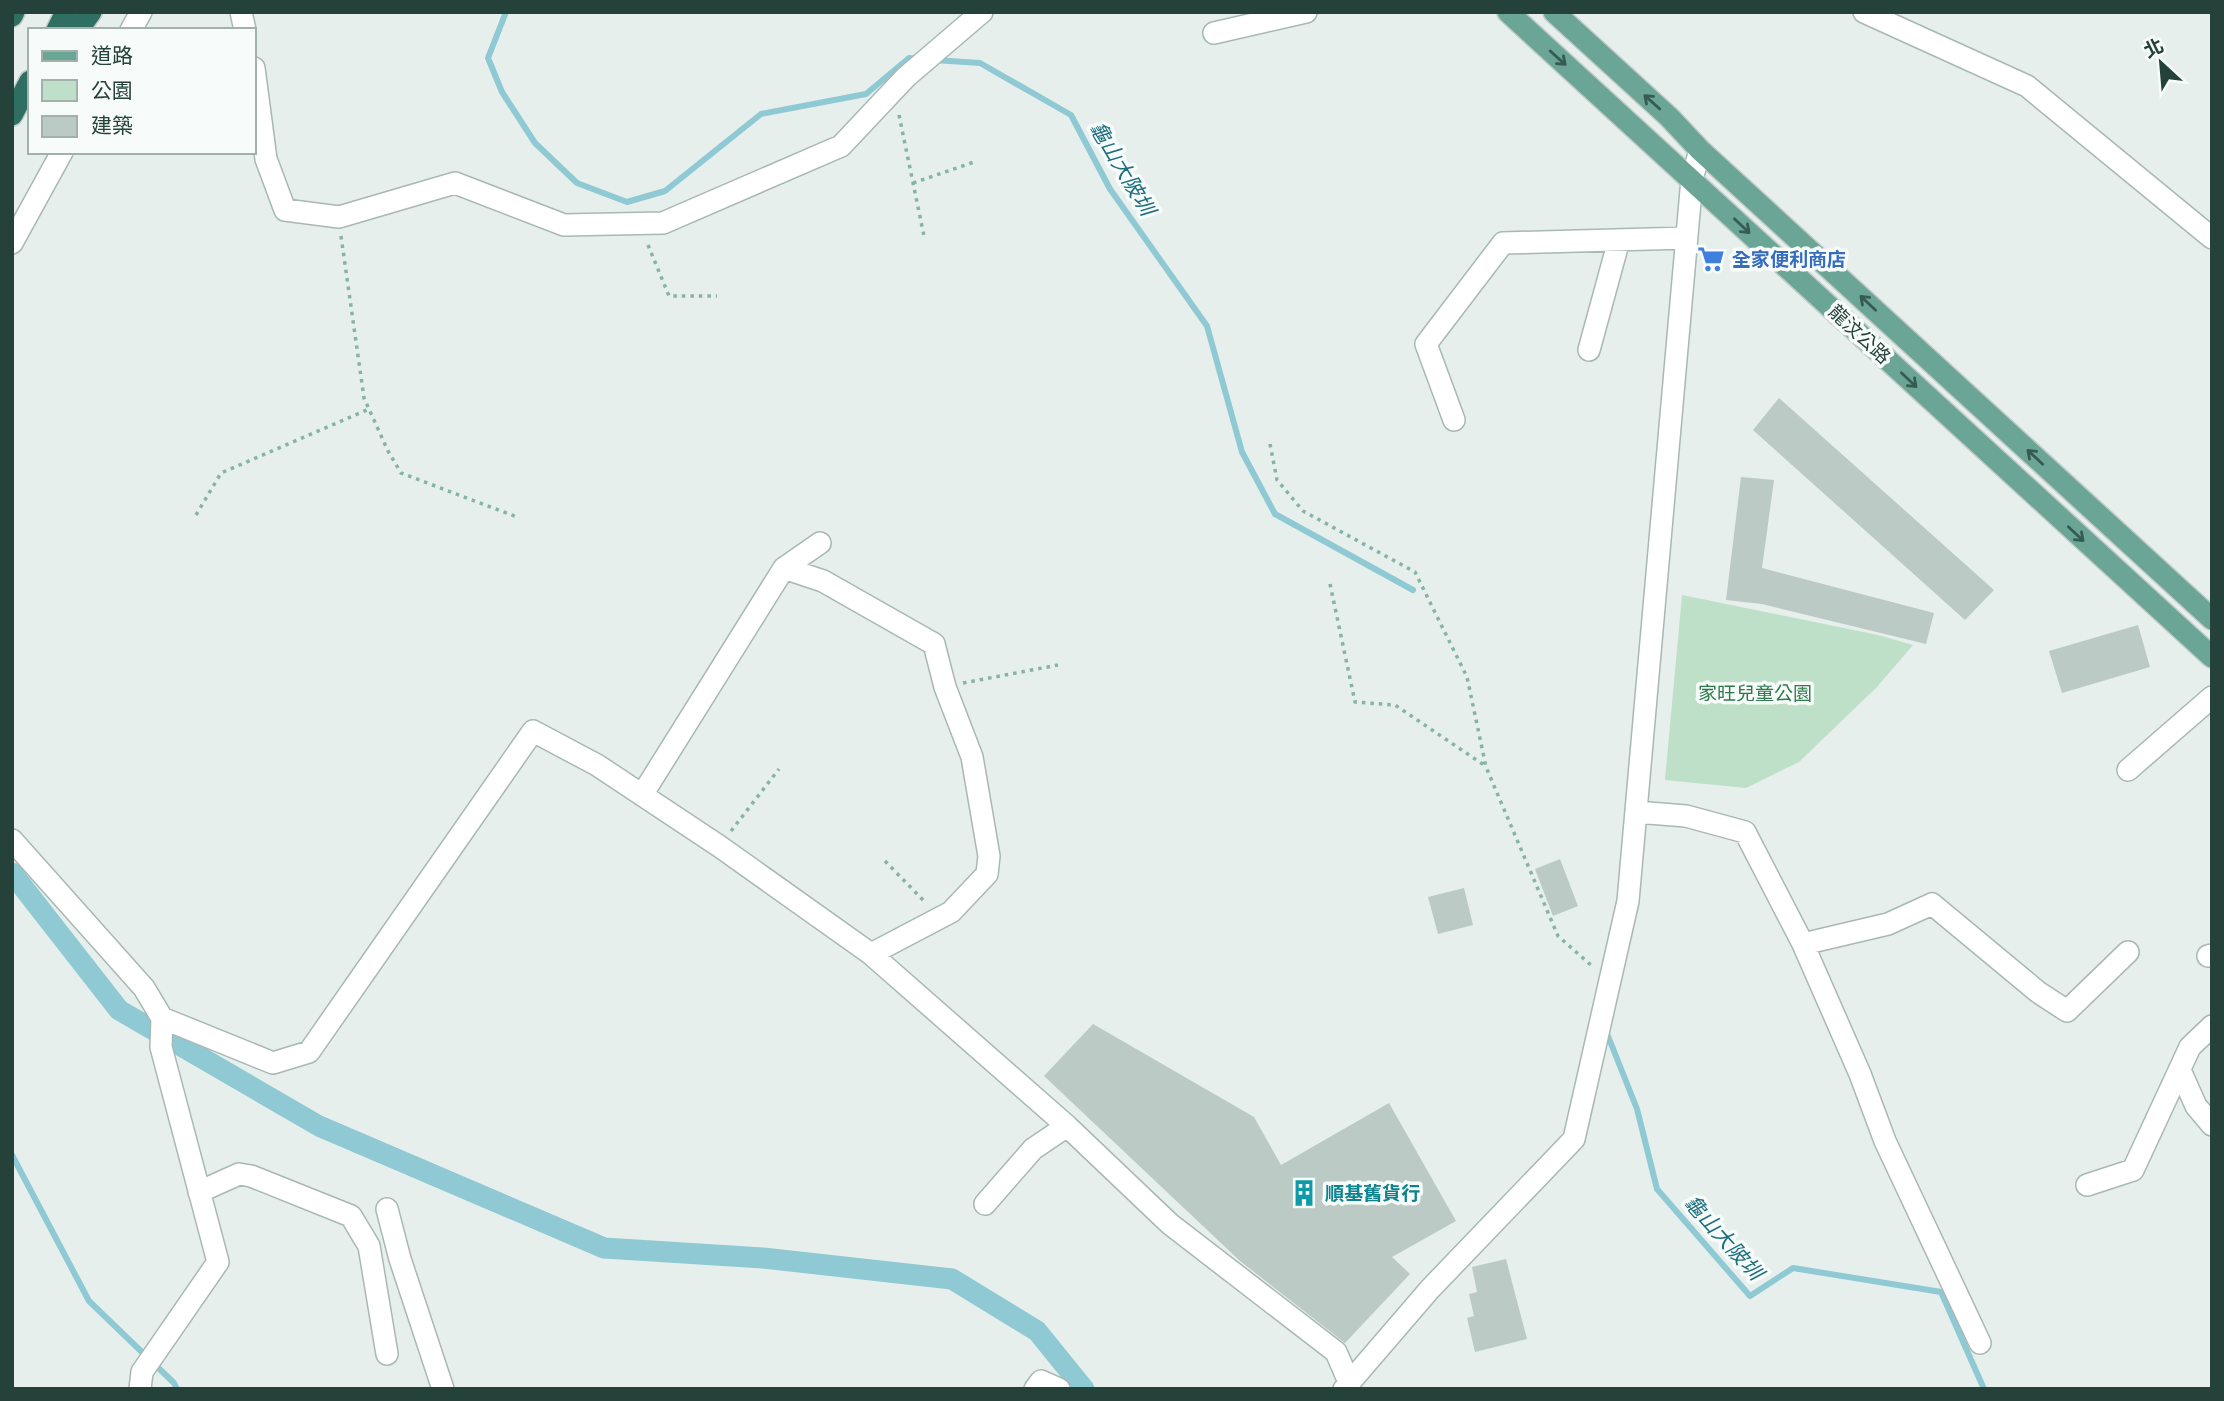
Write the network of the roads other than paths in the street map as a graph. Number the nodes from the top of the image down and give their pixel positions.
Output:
1 (66, 12) edge
2 (90, 12) edge
3 (141, 12) edge
4 (982, 12) edge
5 (1306, 12) edge
6 (1508, 12) edge
7 (1553, 12) edge
8 (1864, 12) edge
9 (58, 28) edge
10 (79, 28) edge
11 (132, 28) edge
12 (1214, 33) dead end
13 (256, 83) edge
14 (28, 85) edge
15 (28, 99) edge
16 (12, 115) edge
17 (12, 121) edge
18 (1700, 150) junction
19 (61, 154) edge
20 (1692, 179) junction
21 (1686, 238) junction
22 (2212, 238) edge
23 (1619, 240) junction
24 (12, 243) edge
25 (1589, 350) dead end
26 (1454, 421) dead end
27 (820, 543) dead end
28 (2149, 563) junction
29 (784, 568) junction
30 (2128, 582) junction
31 (2212, 620) edge
32 (2212, 657) edge
33 (2212, 697) edge
34 (2128, 770) dead end
35 (642, 795) junction
36 (1636, 812) junction
37 (12, 840) edge
38 (1803, 944) junction
39 (2128, 952) dead end
40 (871, 954) junction
41 (162, 1018) junction
42 (2212, 1026) edge
43 (2180, 1070) junction
44 (2212, 1125) edge
45 (1067, 1126) junction
46 (2087, 1185) dead end
47 (199, 1192) junction
48 (985, 1203) dead end
49 (387, 1209) dead end
50 (1980, 1343) dead end
51 (387, 1354) dead end
52 (1354, 1383) edge
53 (140, 1389) edge
54 (443, 1389) edge
55 (1035, 1389) edge
56 (1059, 1389) edge

1 - 9 highway
2 - 10 highway
3 - 11 street
4 - 13 street
5 - 12 street
6 -> 20 main road, 龍汶公路
18 -> 7 main road, 龍汶公路
8 - 22 street
14 - 16 highway
15 - 17 highway
18 - 20 street
28 -> 18 main road, 龍汶公路
19 - 24 street
20 - 21 street
20 -> 30 main road, 龍汶公路
21 - 23 street
21 - 36 street
23 - 25 street
23 - 26 street
27 - 29 street
28 - 30 main road
28 - 31 main road, 龍汶公路
29 - 35 street
29 - 40 street
30 - 32 main road, 龍汶公路
33 - 34 street
35 - 40 street
35 - 41 street
36 - 38 street
36 - 52 street
37 - 41 street
38 - 39 street
38 - 50 street
40 - 45 street
41 - 47 street
42 - 43 street
43 - 44 street
43 - 46 street
45 - 48 street
45 - 52 street
47 - 51 street
47 - 53 street
49 - 54 street
55 - 56 street

